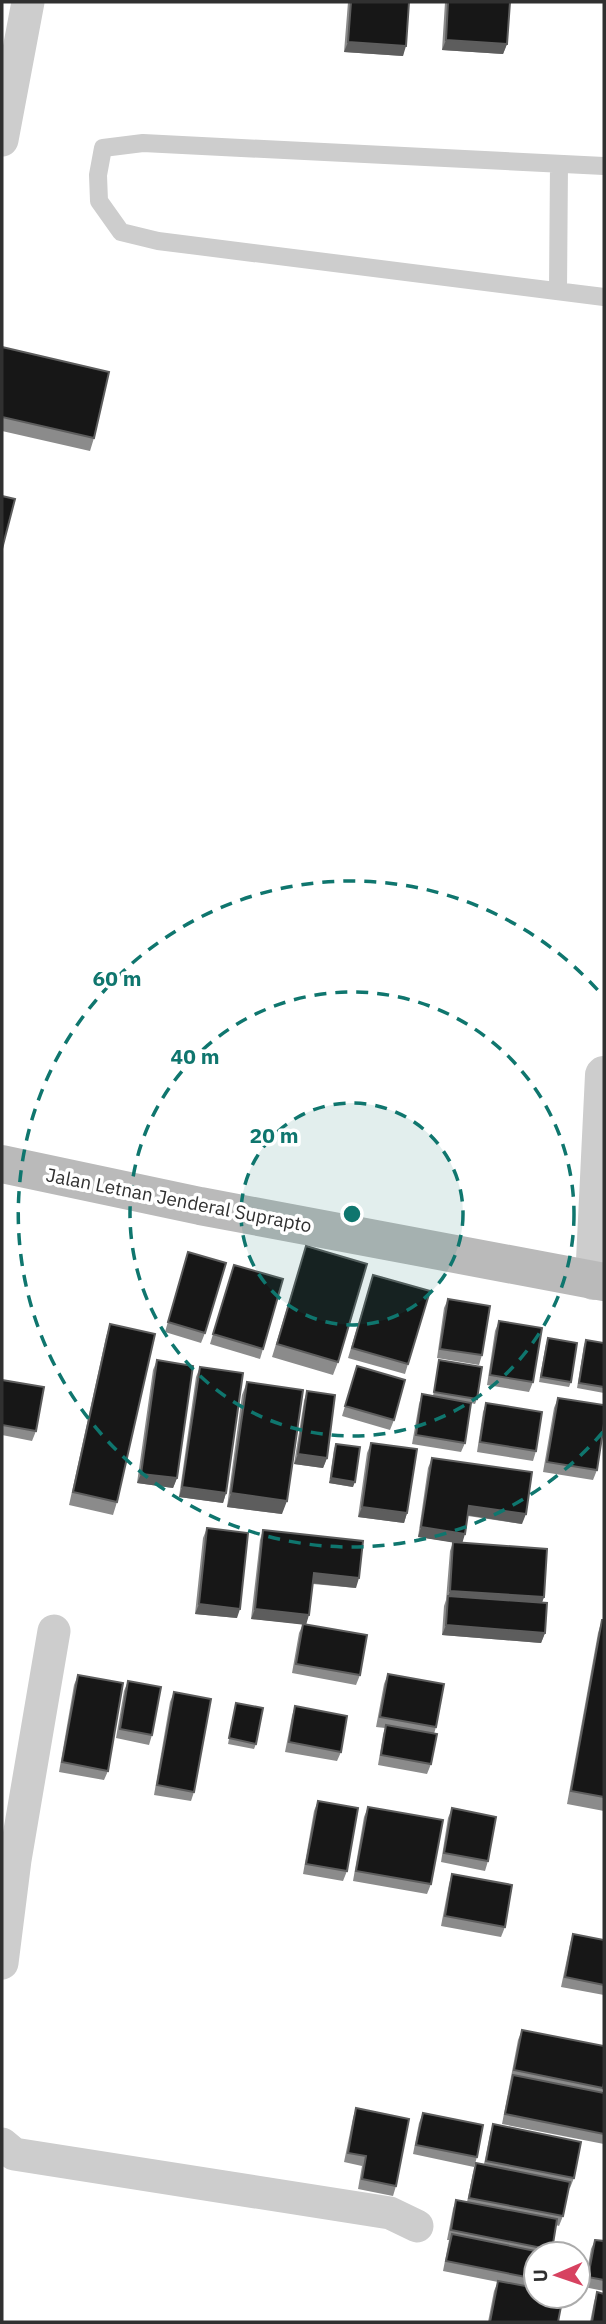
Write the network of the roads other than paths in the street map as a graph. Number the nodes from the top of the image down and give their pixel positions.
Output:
1 (18, 17) edge
2 (2, 140) edge
3 (559, 163) junction
4 (604, 166) edge
5 (558, 291) junction
6 (604, 297) edge
7 (604, 1075) edge
8 (2, 1164) edge
9 (599, 1281) edge
10 (54, 1632) dead end
11 (8, 1860) edge
12 (2, 1963) edge
13 (2, 2144) edge
14 (416, 2226) dead end

1 - 2 street
3 - 4 lane
3 - 5 lane
3 - 5 lane
5 - 6 lane
7 - 9 street
8 - 9 main road, Jalan Letnan Jenderal Suprapto
10 - 11 street
11 - 12 street
13 - 14 street

